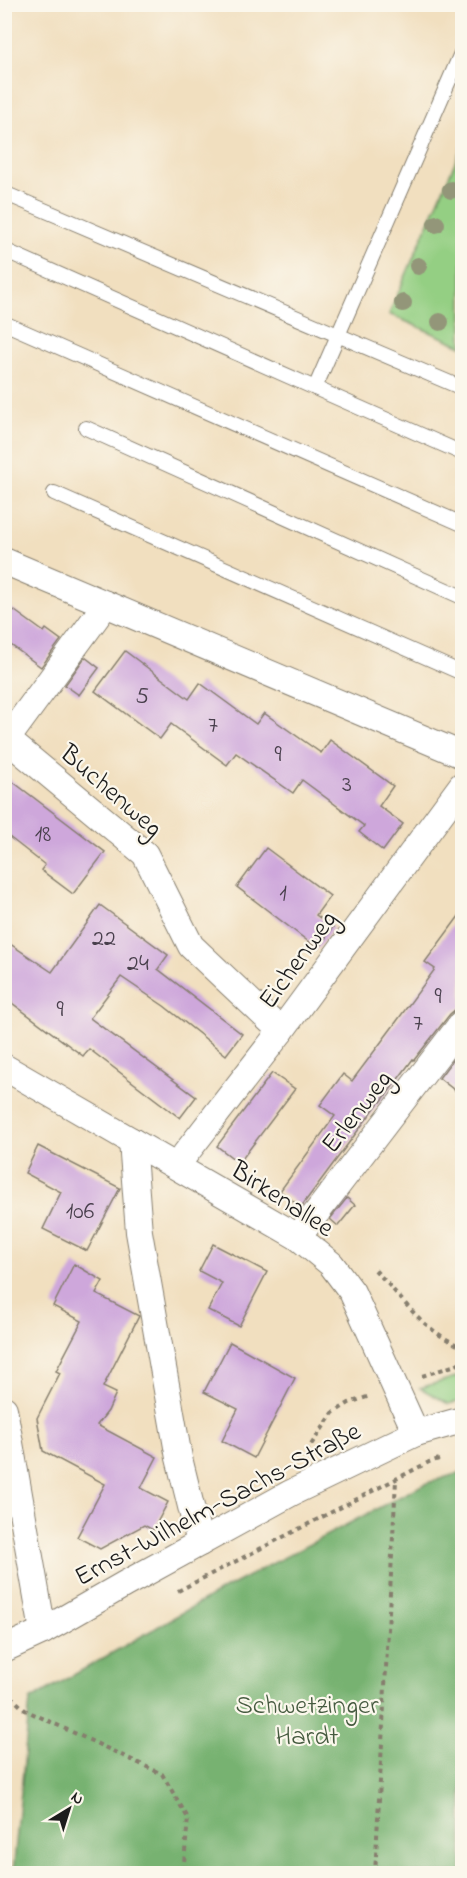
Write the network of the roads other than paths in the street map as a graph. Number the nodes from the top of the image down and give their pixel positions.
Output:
1 (462, 51) edge
2 (4, 193) edge
3 (4, 250) edge
4 (4, 323) edge
5 (339, 334) junction
6 (315, 388) junction
7 (462, 388) edge
8 (86, 428) dead end
9 (462, 453) edge
10 (54, 493) dead end
11 (462, 524) edge
12 (4, 561) edge
13 (462, 597) edge
14 (106, 603) junction
15 (462, 673) edge
16 (6, 738) edge
17 (462, 755) edge
18 (462, 785) edge
19 (462, 1023) edge
20 (281, 1031) junction
21 (4, 1067) edge
22 (132, 1142) junction
23 (176, 1166) junction
24 (298, 1236) junction
25 (4, 1409) edge
26 (462, 1420) edge
27 (416, 1433) junction
28 (200, 1544) junction
29 (43, 1631) junction
30 (4, 1649) edge

1 - 5 lane
2 - 5 lane
3 - 6 lane
4 - 11 lane
5 - 6 lane
5 - 7 lane
6 - 9 lane
8 - 13 lane
10 - 15 lane
12 - 14 street
14 - 16 street, Buchenweg
14 - 17 street
16 - 20 street, Buchenweg
18 - 20 street, Eichenweg
19 - 24 street, Erlenweg
20 - 23 street, Eichenweg
21 - 22 street, Birkenallee
22 - 23 street, Birkenallee
22 - 28 street
23 - 24 street, Birkenallee
24 - 27 street, Birkenallee
25 - 29 street
26 - 27 street, Ernst-Wilhelm-Sachs-Straße
27 - 28 street, Ernst-Wilhelm-Sachs-Straße
28 - 29 street, Ernst-Wilhelm-Sachs-Straße
29 - 30 street, Ernst-Wilhelm-Sachs-Straße

